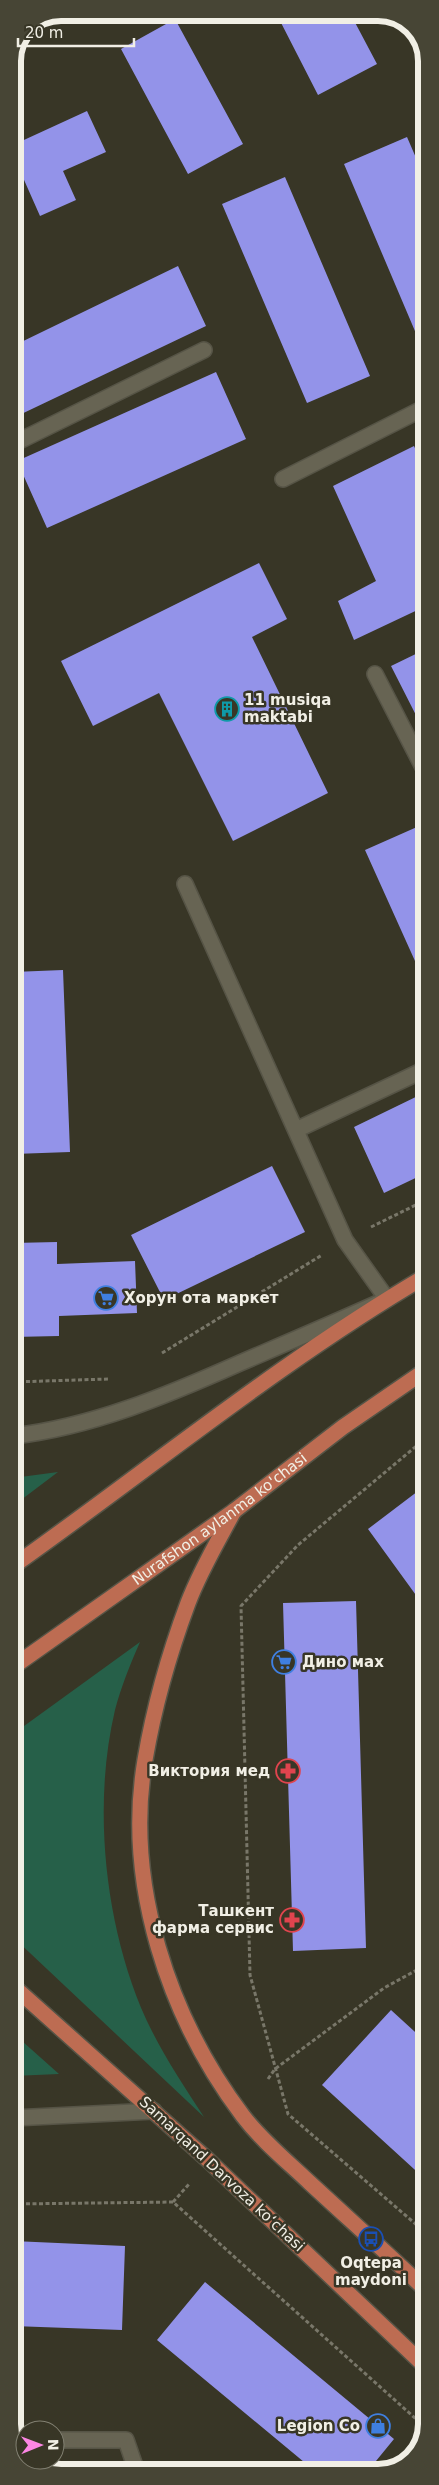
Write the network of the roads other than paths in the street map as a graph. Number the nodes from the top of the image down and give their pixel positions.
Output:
1 (204, 350) dead end
2 (417, 411) edge
3 (21, 440) edge
4 (283, 479) dead end
5 (375, 674) dead end
6 (417, 756) edge
7 (185, 884) dead end
8 (417, 1073) edge
9 (296, 1130) junction
10 (418, 1281) edge
11 (387, 1300) junction
12 (418, 1376) edge
13 (22, 1434) edge
14 (234, 1510) junction
15 (22, 1560) edge
16 (22, 1661) edge
17 (22, 1994) edge
18 (154, 2111) junction
19 (22, 2118) edge
20 (418, 2282) edge
21 (418, 2359) edge
22 (65, 2440) edge
23 (134, 2464) edge

1 - 3 street
2 - 4 street
5 - 6 street
7 - 9 street
8 - 9 street
9 - 11 street
10 - 11 main road
11 - 13 street
11 - 15 main road
12 - 14 main road, Nurafshon aylanma ko'chasi
14 - 16 main road, Nurafshon aylanma ko'chasi
14 - 20 main road
17 - 18 main road, Samarqand Darvoza koʻchasi
18 - 19 street
18 - 21 main road, Samarqand Darvoza koʻchasi
22 - 23 street

